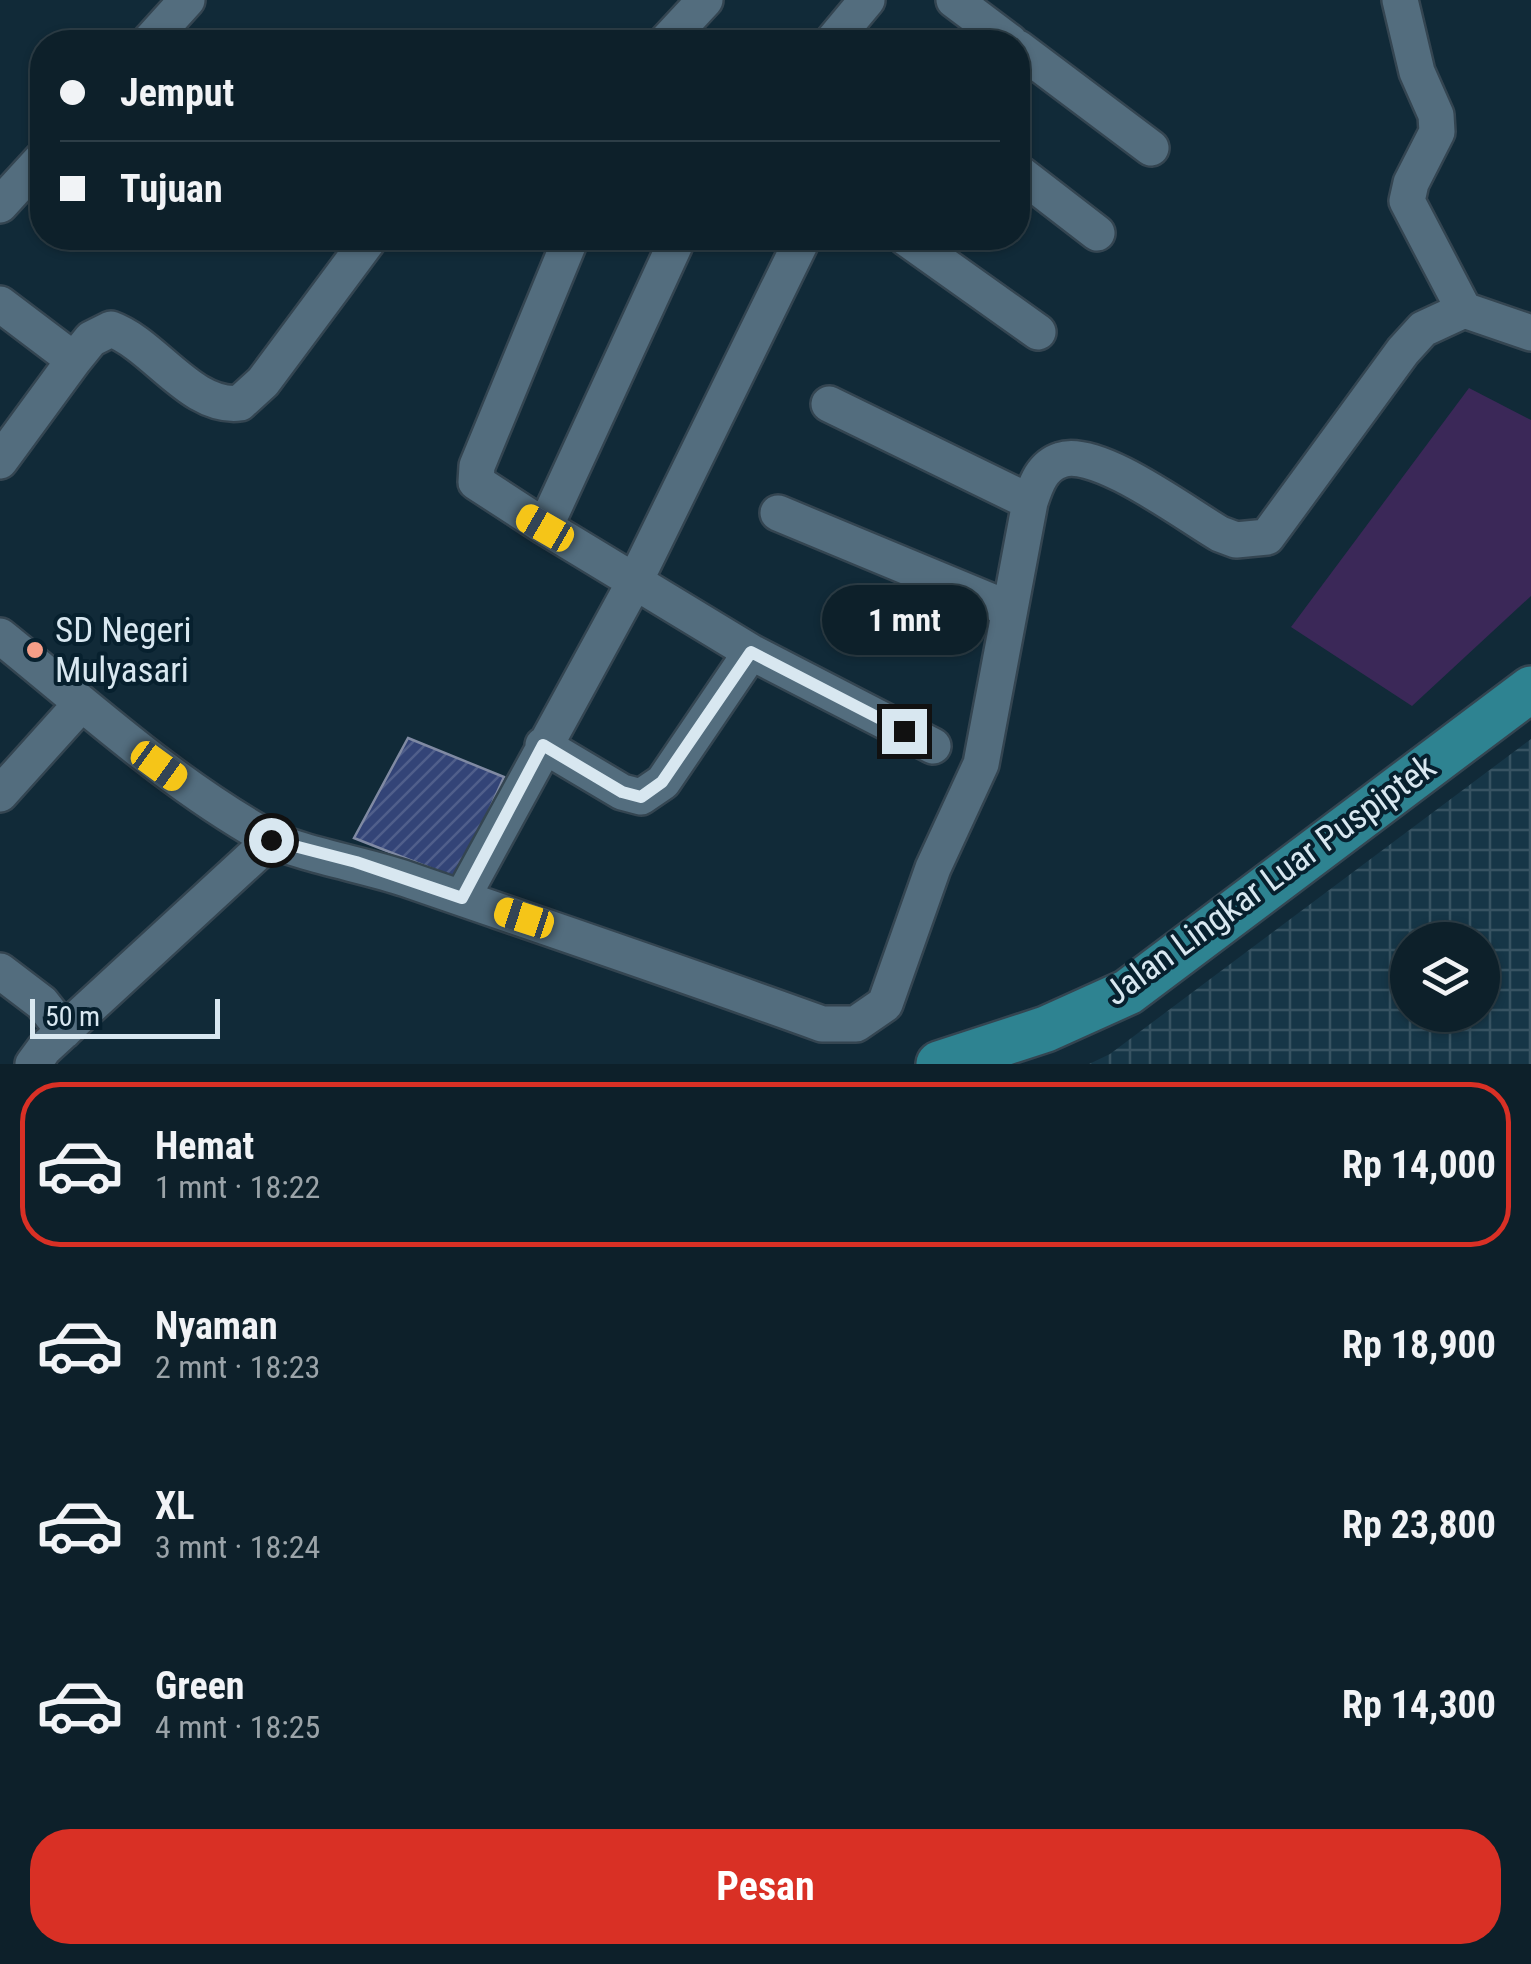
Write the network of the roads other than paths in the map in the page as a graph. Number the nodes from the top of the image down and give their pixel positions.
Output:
1 (187, 0) edge
2 (706, 0) edge
3 (866, 0) edge
4 (954, 0) edge
5 (1400, 0) edge
6 (160, 30) edge
7 (677, 30) edge
8 (846, 30) edge
9 (994, 30) edge
10 (1030, 57) edge
11 (1151, 148) dead end
12 (30, 172) edge
13 (1030, 181) edge
14 (0, 205) edge
15 (1097, 233) dead end
16 (361, 250) edge
17 (566, 250) edge
18 (672, 250) edge
19 (797, 250) edge
20 (923, 250) edge
21 (0, 304) edge
22 (1464, 310) junction
23 (1038, 332) dead end
24 (1531, 333) edge
25 (74, 360) junction
26 (829, 404) dead end
27 (0, 461) edge
28 (1030, 502) junction
29 (778, 513) dead end
30 (545, 528) junction
31 (634, 583) junction
32 (1009, 609) junction
33 (0, 636) edge
34 (751, 652) junction
35 (1531, 690) edge
36 (82, 704) junction
37 (543, 745) junction
38 (933, 746) dead end
39 (0, 794) edge
40 (271, 840) junction
41 (462, 898) junction
42 (0, 970) edge
43 (64, 1031) junction
44 (33, 1064) edge
45 (938, 1064) edge

1 - 6 street
2 - 7 street
3 - 8 street
4 - 9 street
5 - 22 street
10 - 11 street
12 - 14 street
13 - 15 street
16 - 25 street
17 - 30 street
18 - 30 street
19 - 31 street
20 - 23 street
21 - 25 street
22 - 24 street
22 - 28 street
25 - 27 street
26 - 28 street
28 - 32 street
29 - 32 street
30 - 31 street
31 - 34 street
31 - 37 street
32 - 41 street
33 - 36 street
34 - 37 street
34 - 38 street
35 - 45 main road, Jalan Lingkar Luar Puspiptek
36 - 39 street
36 - 40 street
37 - 41 street
40 - 41 street
40 - 43 street
42 - 43 street
43 - 44 street

